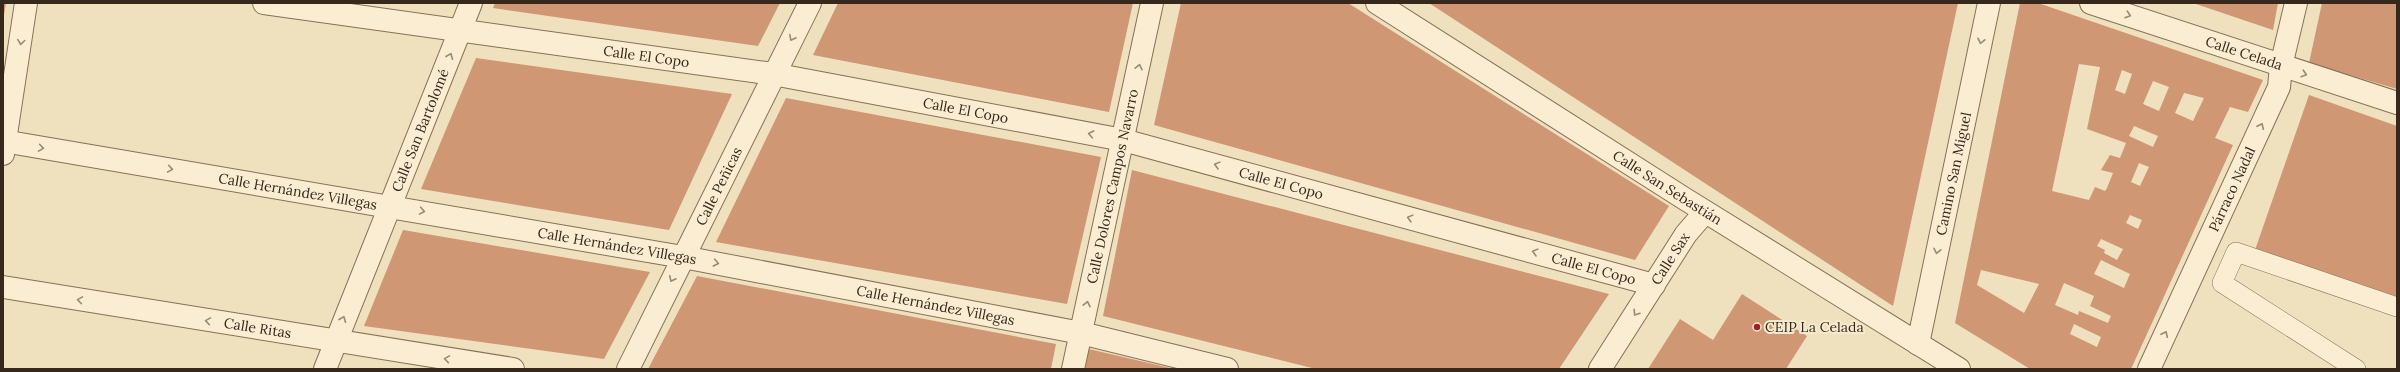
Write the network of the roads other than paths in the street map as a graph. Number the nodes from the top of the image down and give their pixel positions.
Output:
1 (26, 3) edge
2 (264, 3) edge
3 (471, 3) edge
4 (810, 3) edge
5 (1152, 3) edge
6 (1377, 3) edge
7 (1989, 3) edge
8 (2091, 3) edge
9 (2296, 3) edge
10 (336, 8) edge
11 (461, 30) junction
12 (2281, 66) junction
13 (773, 74) junction
14 (2397, 103) edge
15 (1123, 140) junction
16 (4, 146) edge
17 (389, 205) junction
18 (1705, 212) junction
19 (683, 257) junction
20 (1654, 285) junction
21 (3, 287) edge
22 (2397, 307) edge
23 (1081, 333) junction
24 (334, 342) junction
25 (1918, 344) junction
26 (325, 369) edge
27 (513, 369) edge
28 (628, 369) edge
29 (1073, 369) edge
30 (1227, 369) edge
31 (1600, 369) edge
32 (1959, 369) edge
33 (2149, 369) edge
34 (2356, 369) edge

1 -> 16 street
2 - 10 street, Calle El Copo
3 - 11 street, Calle San Bartolomé
4 -> 13 street, Calle Peñicas
15 -> 5 street, Calle Dolores Campos Navarro
6 - 18 street, Calle San Sebastián
7 -> 25 street, Camino San Miguel
8 -> 12 street, Calle Celada
9 - 12 street, Párraco Nadal
10 - 11 street, Calle El Copo
11 - 13 street, Calle El Copo
17 -> 11 street, Calle San Bartolomé
12 -> 14 street, Calle Celada
33 -> 12 street, Párraco Nadal
15 -> 13 street, Calle El Copo
13 - 19 street, Calle Peñicas
20 -> 15 street, Calle El Copo
23 -> 15 street, Calle Dolores Campos Navarro
16 -> 17 street, Calle Hernández Villegas
17 -> 19 street, Calle Hernández Villegas
24 -> 17 street, Calle San Bartolomé
18 - 20 street, Calle Sax
18 - 25 street, Calle San Sebastián
19 -> 23 street, Calle Hernández Villegas
19 -> 28 street, Calle Peñicas
20 -> 31 street, Calle Sax
24 -> 21 street, Calle Ritas
22 - 34 street
23 - 29 street, Calle Dolores Campos Navarro
23 - 30 street, Calle Hernández Villegas
24 - 26 street, Calle San Bartolomé
27 -> 24 street, Calle Ritas
25 - 32 street, Calle San Sebastián

